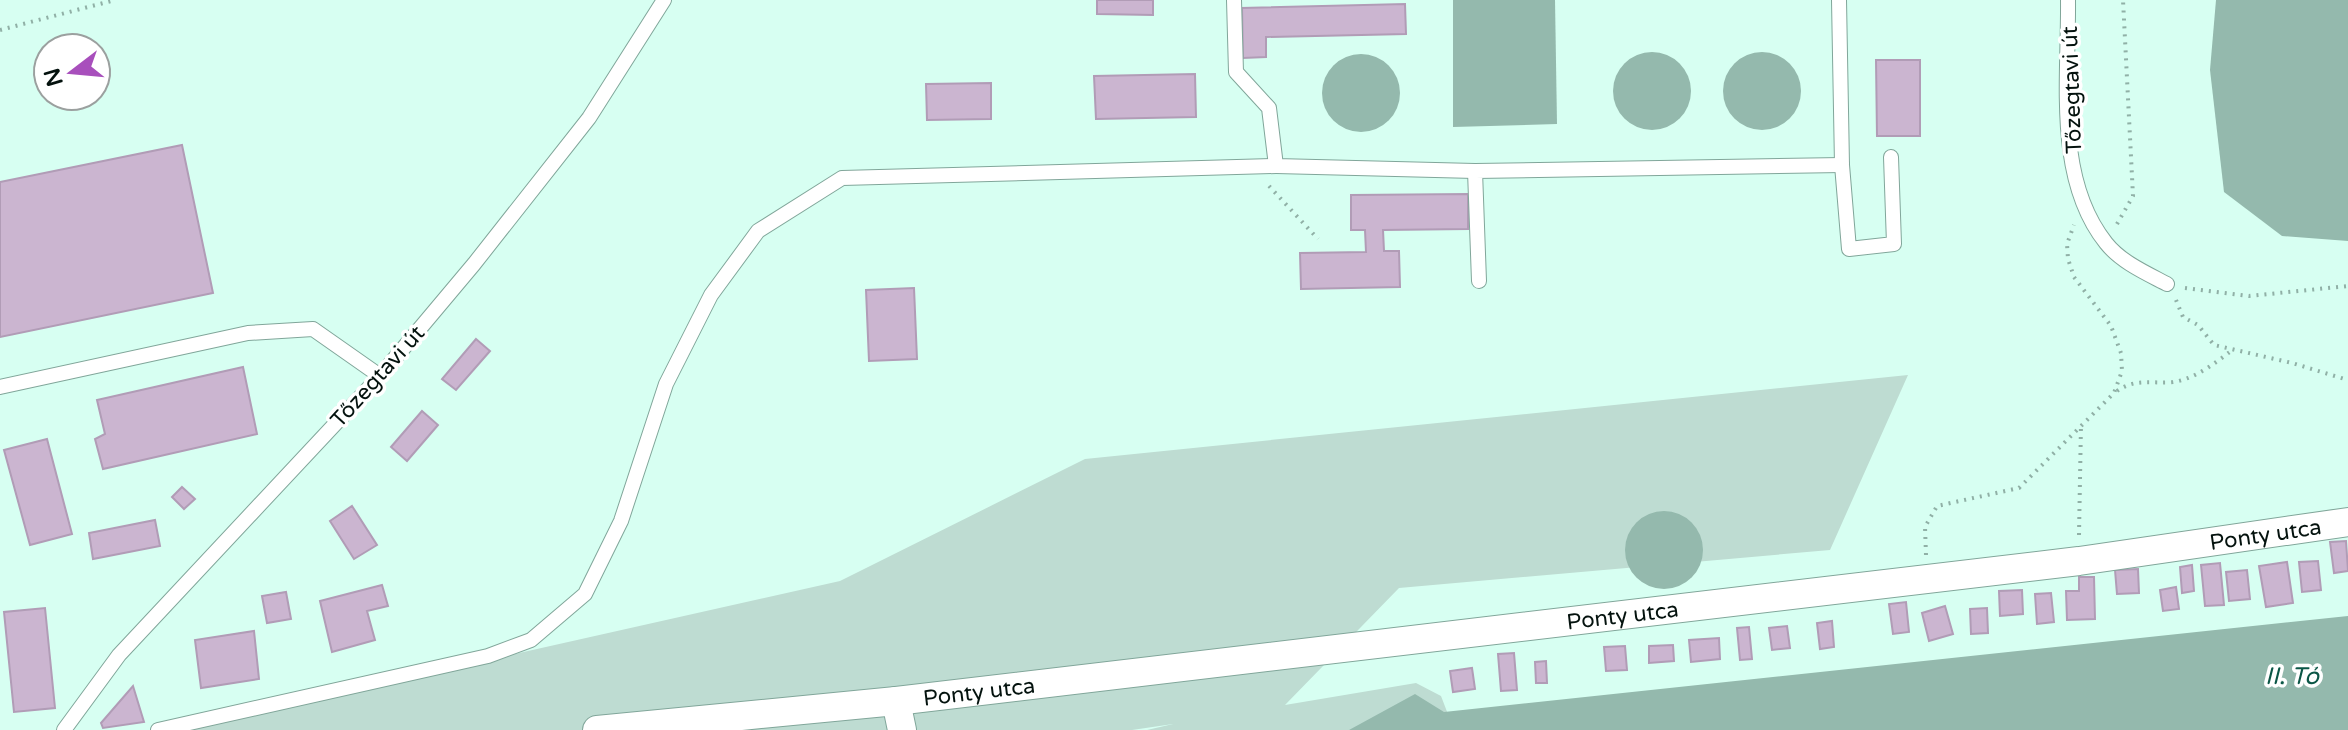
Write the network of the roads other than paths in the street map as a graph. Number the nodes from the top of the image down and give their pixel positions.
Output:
1 (664, 0) edge
2 (1234, 0) edge
3 (1839, 0) edge
4 (2068, 0) edge
5 (1891, 157) dead end
6 (1842, 165) junction
7 (1276, 166) junction
8 (1475, 171) junction
9 (1479, 281) dead end
10 (2167, 284) road end
11 (380, 376) junction
12 (0, 387) edge
13 (2348, 522) edge
14 (896, 701) junction
15 (64, 730) edge
16 (158, 730) edge
17 (597, 730) edge
18 (902, 730) edge

1 - 11 lane, Tőzegtavi út
2 - 7 lane
3 - 6 lane
4 - 10 lane, Tőzegtavi út
5 - 6 lane
6 - 8 lane
7 - 8 lane
7 - 16 lane
8 - 9 lane
11 - 12 lane
11 - 15 lane, Tőzegtavi út
13 - 14 street, Ponty utca
14 - 17 street, Ponty utca
14 - 18 street

